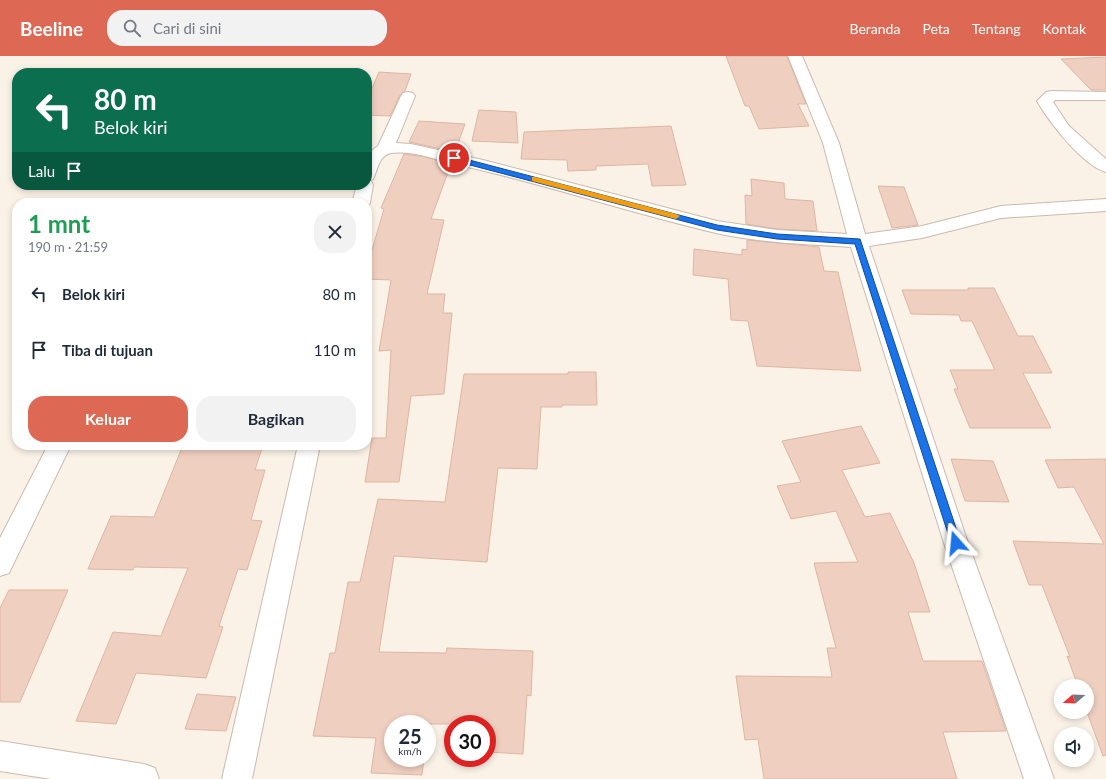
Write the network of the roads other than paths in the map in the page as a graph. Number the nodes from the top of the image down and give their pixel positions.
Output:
1 (796, 56) edge
2 (408, 96) dead end
3 (1106, 96) edge
4 (385, 149) junction
5 (372, 161) edge
6 (1106, 167) edge
7 (1106, 205) edge
8 (858, 241) junction
9 (57, 450) edge
10 (308, 450) edge
11 (0, 564) edge
12 (0, 756) edge
13 (144, 779) edge
14 (237, 779) edge
15 (1040, 779) edge

1 - 8 street
2 - 4 street
3 - 6 street
4 - 5 street
4 - 8 street
7 - 8 street
8 - 15 street
9 - 11 street
10 - 14 street
12 - 13 street

